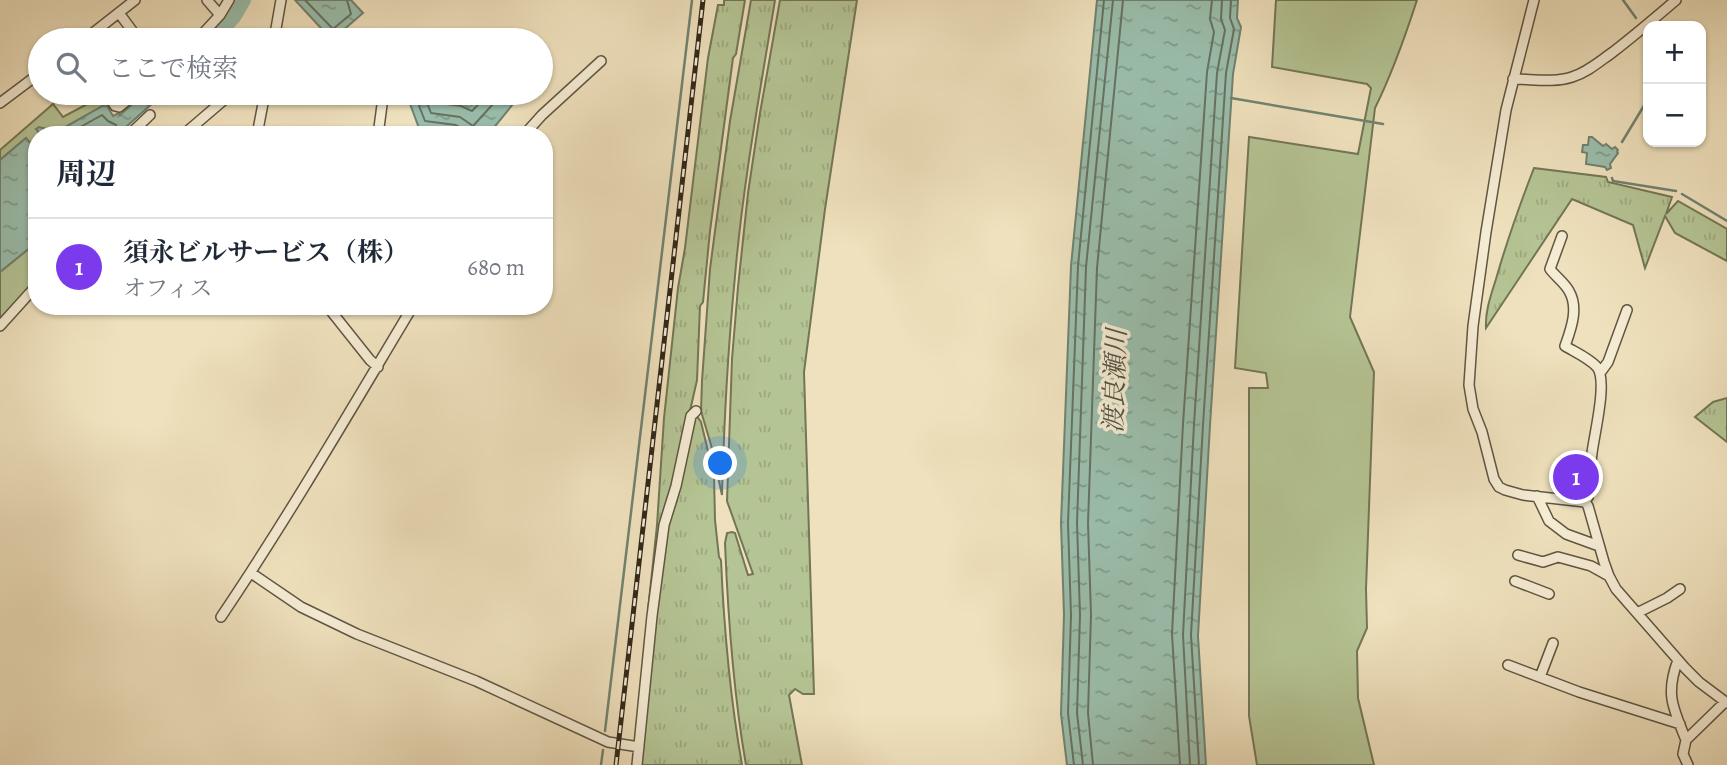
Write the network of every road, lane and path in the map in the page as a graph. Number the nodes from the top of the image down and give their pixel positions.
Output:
1 (135, 0) edge
2 (207, 0) edge
3 (229, 0) edge
4 (281, 0) edge
5 (1534, 0) edge
6 (1676, 0) edge
7 (119, 13) junction
8 (220, 15) junction
9 (100, 28) edge
10 (130, 28) edge
11 (208, 28) edge
12 (276, 28) edge
13 (601, 61) dead end
14 (1513, 79) junction
15 (28, 82) edge
16 (0, 103) edge
17 (219, 105) edge
18 (263, 105) edge
19 (383, 105) dead end
20 (553, 105) edge
21 (553, 105) edge
22 (150, 115) dead end
23 (138, 126) edge
24 (194, 126) edge
25 (259, 126) edge
26 (380, 126) edge
27 (532, 126) edge
28 (1562, 236) dead end
29 (28, 295) edge
30 (1628, 310) dead end
31 (334, 315) edge
32 (406, 315) edge
33 (0, 326) edge
34 (377, 367) junction
35 (1600, 373) junction
36 (696, 411) dead end
37 (1536, 496) junction
38 (1585, 502) junction
39 (1599, 546) junction
40 (1518, 555) dead end
41 (251, 573) junction
42 (1609, 576) junction
43 (1515, 581) dead end
44 (1680, 589) dead end
45 (1549, 594) dead end
46 (1637, 613) junction
47 (221, 617) dead end
48 (1553, 643) dead end
49 (1678, 660) junction
50 (1508, 665) dead end
51 (1541, 677) junction
52 (1726, 703) edge
53 (1680, 724) junction
54 (1686, 740) junction
55 (639, 747) junction
56 (637, 765) edge
57 (1688, 765) edge

1 - 7 street
2 - 8 street
3 - 8 street
4 - 12 street
5 - 14 street
6 - 14 street
7 - 9 street
7 - 10 street
8 - 11 street
13 - 21 street
14 - 37 street
15 - 16 street
17 - 24 street
18 - 25 street
19 - 26 street
20 - 27 street
22 - 23 street
28 - 35 street
29 - 33 street
30 - 35 street
31 - 34 street
32 - 34 street
34 - 41 street
35 - 38 street
36 - 55 street
37 - 38 street
37 - 39 street
38 - 39 street
39 - 42 street
40 - 42 street
41 - 47 street
41 - 55 street
42 - 46 street
43 - 45 street
44 - 46 street
46 - 49 street
48 - 51 street
49 - 52 street
49 - 53 street
50 - 51 street
51 - 53 street
52 - 54 street
53 - 54 street
54 - 57 street
55 - 56 street

